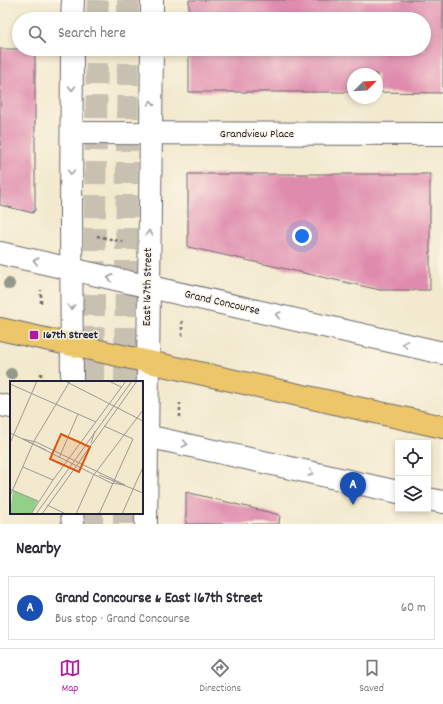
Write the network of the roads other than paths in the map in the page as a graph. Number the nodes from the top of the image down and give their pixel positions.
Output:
1 (72, 0) edge
2 (152, 0) edge
3 (72, 12) edge
4 (152, 12) edge
5 (72, 56) edge
6 (152, 56) edge
7 (72, 133) junction
8 (150, 134) junction
9 (443, 134) edge
10 (0, 253) edge
11 (71, 269) junction
12 (148, 286) junction
13 (0, 329) edge
14 (72, 345) junction
15 (443, 353) edge
16 (147, 362) junction
17 (72, 381) edge
18 (0, 405) edge
19 (10, 407) edge
20 (443, 427) edge
21 (144, 435) edge
22 (395, 491) edge
23 (431, 500) edge
24 (443, 502) edge
25 (146, 524) edge

1 - 3 street
2 - 4 street
5 -> 7 street
8 -> 6 street, East 167th Street
7 - 8 street, Grandview Place
7 -> 11 street
8 - 9 street, Grandview Place
12 -> 8 street, East 167th Street
11 -> 10 street, Grand Concourse
12 -> 11 street, Grand Concourse
11 -> 14 street
15 -> 12 street, Grand Concourse
12 - 16 street, East 167th Street
13 - 14 main road
14 - 16 main road
14 - 17 street
16 - 20 main road
16 - 21 street, East 167th Street
18 - 19 street
21 -> 22 street
21 - 25 street, East 167th Street
23 - 24 street

